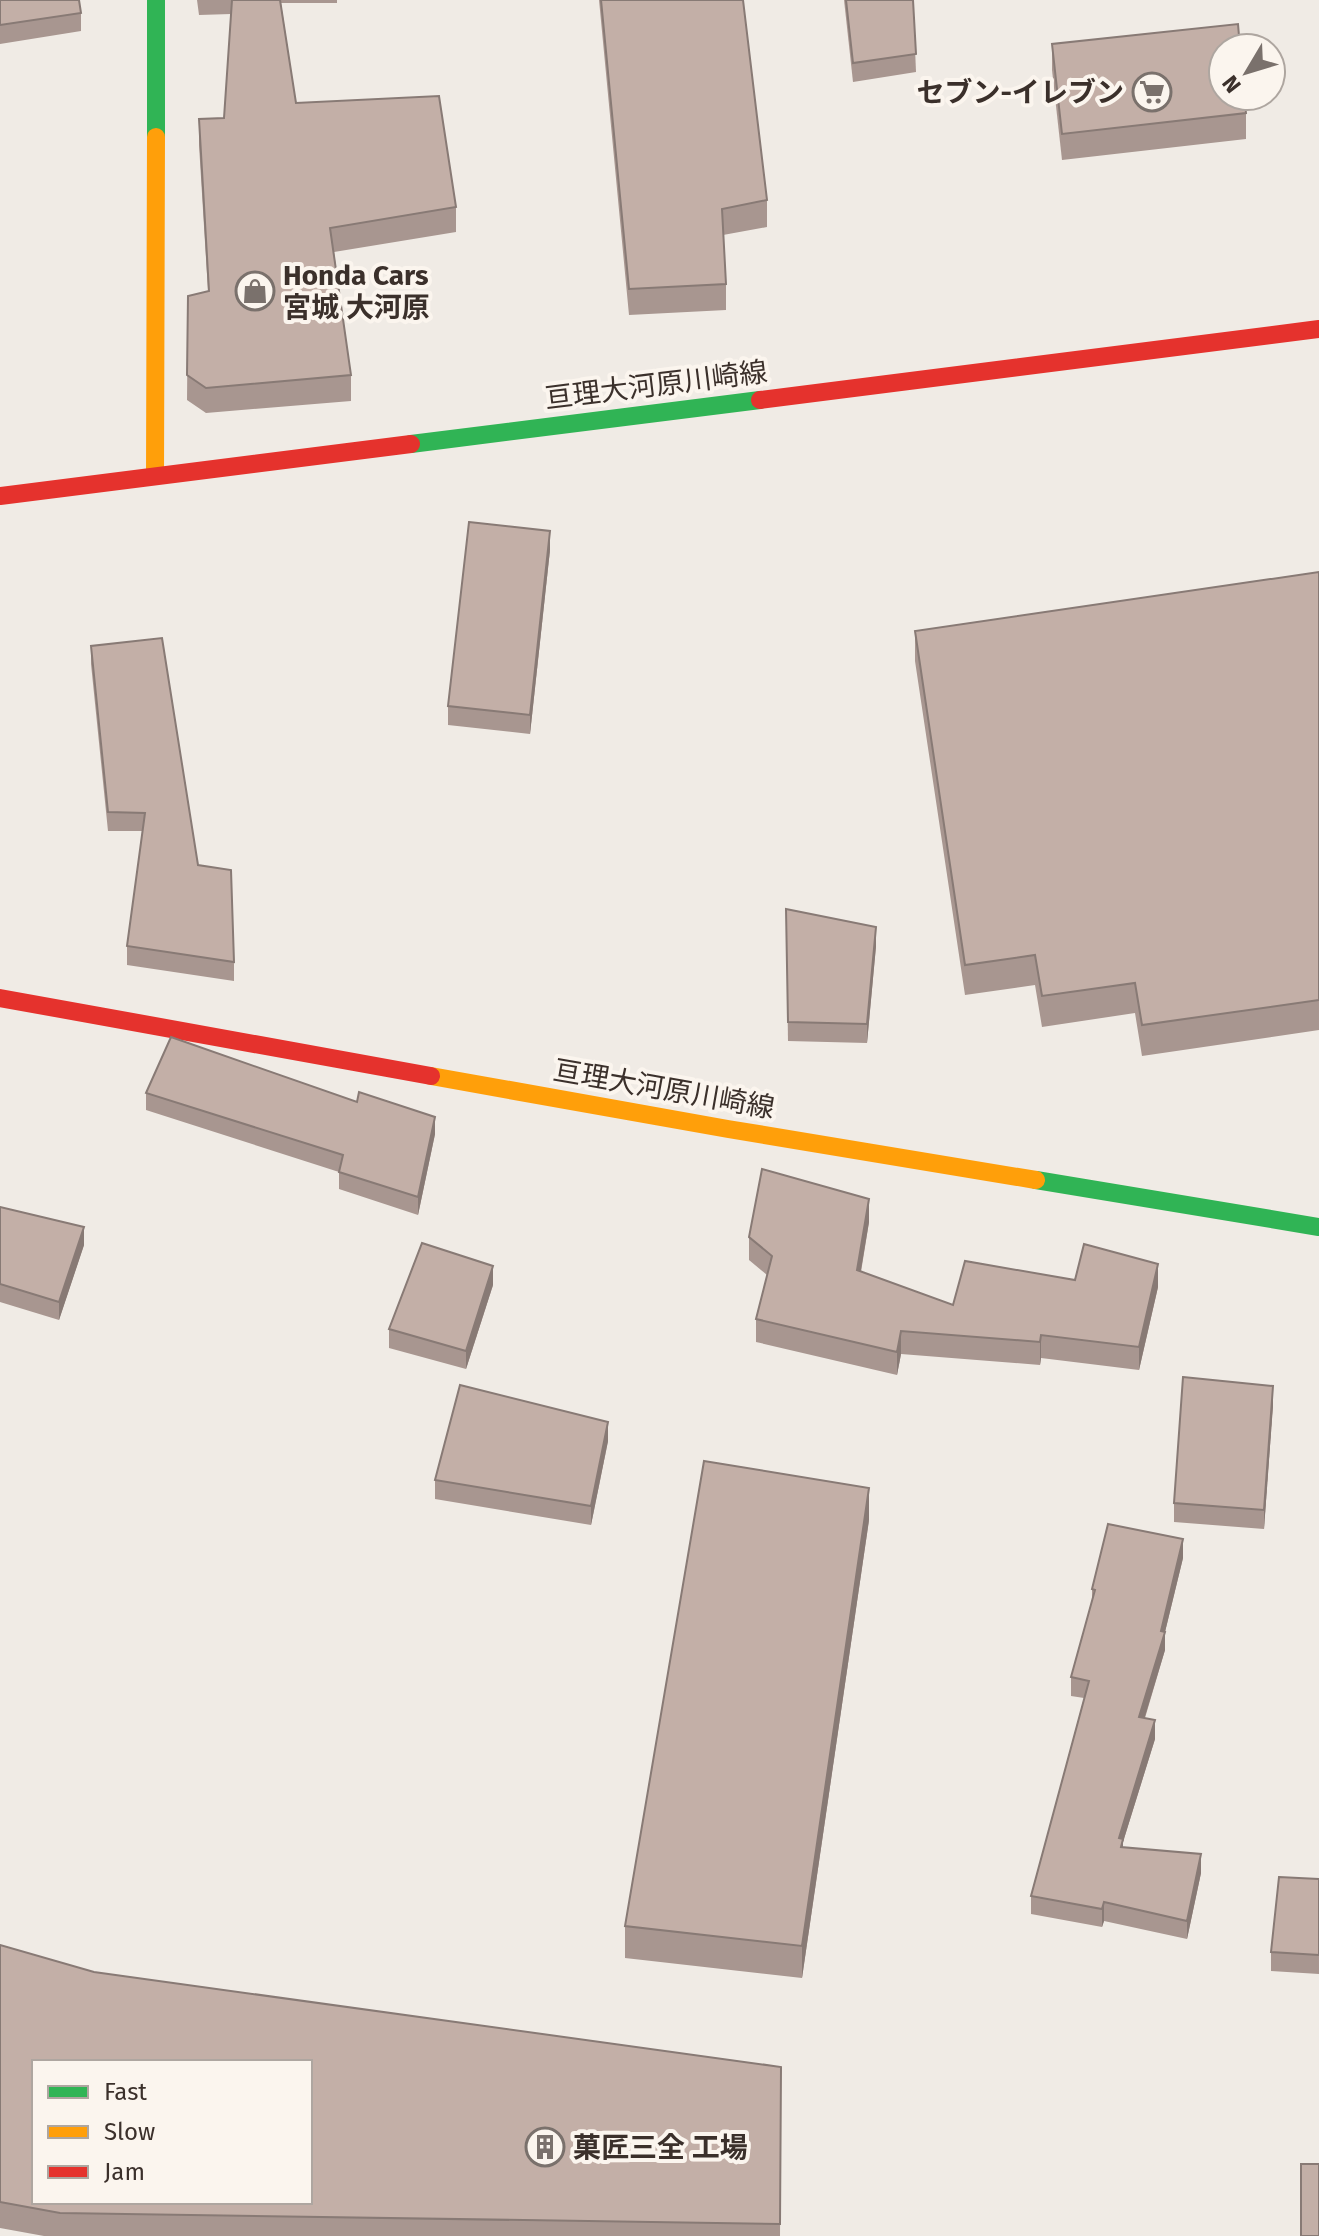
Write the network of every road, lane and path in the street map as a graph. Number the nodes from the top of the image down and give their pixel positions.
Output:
1 (156, 0) edge
2 (1319, 329) edge
3 (155, 476) junction
4 (0, 496) edge
5 (0, 998) edge
6 (1319, 1227) edge

1 - 3 main road
2 - 3 main road, 亘理大河原川崎線
3 - 4 main road, 亘理大河原川崎線
5 - 6 main road, 亘理大河原川崎線

